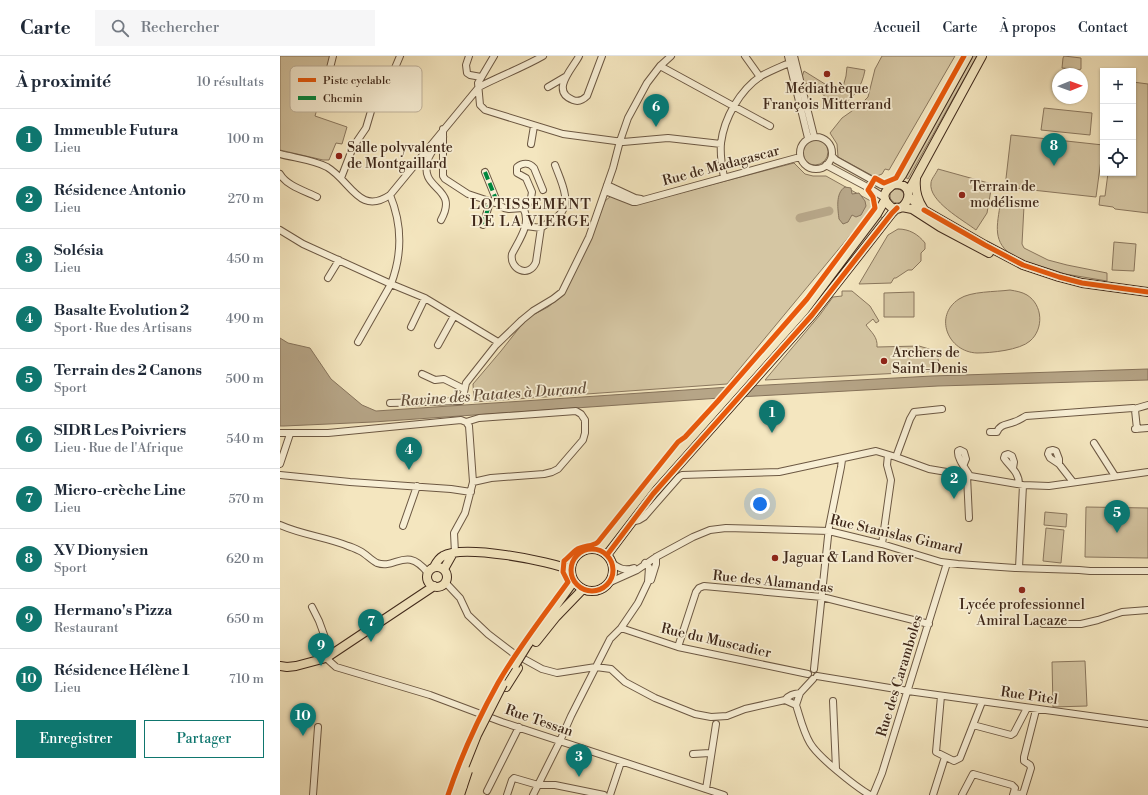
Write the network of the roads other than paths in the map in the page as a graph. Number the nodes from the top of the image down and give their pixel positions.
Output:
1 (333, 56) edge
2 (400, 56) edge
3 (469, 56) edge
4 (494, 56) edge
5 (543, 56) edge
6 (579, 56) edge
7 (602, 56) edge
8 (671, 56) edge
9 (745, 56) edge
10 (794, 56) edge
11 (968, 56) edge
12 (982, 56) edge
13 (788, 59) edge
14 (331, 66) edge
15 (396, 66) edge
16 (660, 66) junction
17 (481, 77) junction
18 (565, 77) junction
19 (760, 77) junction
20 (479, 87) junction
21 (548, 87) dead end
22 (733, 107) junction
23 (371, 112) edge
24 (534, 126) junction
25 (770, 126) dead end
26 (443, 129) junction
27 (443, 137) junction
28 (811, 137) junction
29 (620, 141) junction
30 (531, 144) dead end
31 (721, 144) junction
32 (280, 154) edge
33 (832, 156) junction
34 (800, 157) junction
35 (555, 165) dead end
36 (826, 165) junction
37 (485, 172) dead end
38 (280, 174) edge
39 (916, 174) junction
40 (724, 177) junction
41 (341, 178) junction
42 (892, 185) junction
43 (606, 188) junction
44 (542, 190) dead end
45 (908, 194) junction
46 (390, 195) junction
47 (317, 197) dead end
48 (885, 199) junction
49 (490, 202) junction
50 (498, 204) junction
51 (522, 208) junction
52 (900, 208) junction
53 (924, 210) junction
54 (441, 220) dead end
55 (483, 225) dead end
56 (526, 226) junction
57 (541, 228) junction
58 (280, 230) edge
59 (339, 260) junction
60 (1023, 265) junction
61 (328, 278) dead end
62 (391, 284) junction
63 (1148, 292) edge
64 (425, 298) junction
65 (454, 316) junction
66 (411, 326) dead end
67 (358, 342) dead end
68 (498, 342) junction
69 (438, 345) dead end
70 (422, 374) dead end
71 (464, 389) junction
72 (390, 403) dead end
73 (1148, 405) edge
74 (942, 409) dead end
75 (1134, 409) junction
76 (466, 422) junction
77 (1148, 428) edge
78 (990, 432) dead end
79 (280, 433) edge
80 (290, 434) junction
81 (1094, 443) dead end
82 (888, 455) junction
83 (896, 457) junction
84 (842, 460) junction
85 (280, 464) edge
86 (964, 464) dead end
87 (1059, 464) dead end
88 (1013, 468) dead end
89 (1148, 472) edge
90 (280, 475) edge
91 (969, 476) junction
92 (1115, 476) junction
93 (473, 482) junction
94 (1073, 482) junction
95 (1021, 485) junction
96 (417, 486) junction
97 (471, 492) junction
98 (969, 518) dead end
99 (631, 522) junction
100 (280, 525) edge
101 (403, 526) dead end
102 (829, 531) junction
103 (882, 544) junction
104 (597, 550) junction
105 (454, 553) junction
106 (656, 557) junction
107 (609, 559) junction
108 (572, 561) junction
109 (645, 563) junction
110 (947, 563) junction
111 (557, 565) junction
112 (1019, 568) junction
113 (444, 569) junction
114 (431, 570) junction
115 (571, 570) junction
116 (1148, 571) edge
117 (574, 581) junction
118 (445, 582) junction
119 (648, 582) junction
120 (608, 583) junction
121 (431, 585) junction
122 (582, 589) junction
123 (822, 597) junction
124 (312, 607) dead end
125 (1148, 610) edge
126 (929, 624) junction
127 (1043, 624) dead end
128 (621, 628) junction
129 (530, 646) junction
130 (678, 647) junction
131 (328, 656) junction
132 (280, 666) edge
133 (596, 667) junction
134 (812, 676) junction
135 (908, 691) junction
136 (800, 693) junction
137 (941, 696) junction
138 (785, 700) junction
139 (833, 701) dead end
140 (982, 702) junction
141 (796, 705) junction
142 (1027, 708) junction
143 (1036, 710) junction
144 (716, 724) dead end
145 (1148, 724) edge
146 (973, 725) junction
147 (318, 727) dead end
148 (519, 727) junction
149 (560, 741) junction
150 (693, 754) dead end
151 (710, 754) junction
152 (945, 757) junction
153 (621, 762) junction
154 (836, 769) junction
155 (460, 785) junction
156 (538, 785) junction
157 (572, 788) junction
158 (706, 789) junction
159 (486, 790) dead end
160 (1013, 794) edge
161 (312, 795) edge
162 (454, 795) edge
163 (460, 795) edge
164 (507, 795) edge
165 (533, 795) edge
166 (571, 795) edge
167 (604, 795) edge
168 (610, 795) edge
169 (724, 795) edge
170 (872, 795) edge
171 (933, 795) edge
172 (962, 795) edge

1 - 14 street
2 - 15 street
3 - 17 street
4 - 17 street
5 - 20 street
6 - 18 street
7 - 18 street
8 - 16 street
9 - 19 street
10 - 28 street
11 - 42 main road
12 - 39 main road
13 - 19 street
13 - 28 street
16 - 22 street
16 - 29 street
17 - 20 street
18 - 21 street
19 - 22 street
20 - 24 street
20 - 26 street
22 - 25 street
22 - 31 street
23 - 41 street
24 - 29 street
24 - 30 street
26 - 27 street
26 - 46 street
27 - 49 street
27 - 54 street
28 - 33 street
28 - 34 street
29 - 31 street
29 - 43 street
31 - 40 street
32 - 41 street
33 - 36 street
33 - 42 street
34 - 36 street
34 - 40 street, Rue de Madagascar
35 - 57 street
36 - 48 street
37 - 50 street
38 - 47 street
39 - 45 main road
39 - 53 main road
40 - 43 street, Rue de Madagascar
41 - 46 street
42 - 45 main road
42 - 48 main road
43 - 68 street
44 - 51 street
45 - 52 main road
45 - 53 main road
46 - 62 street
48 - 52 main road
48 - 104 main road
49 - 50 street
49 - 55 street
50 - 51 street
51 - 56 street
52 - 60 main road
52 - 99 main road
53 - 60 main road
56 - 57 street
56 - 57 street
58 - 59 street
59 - 61 street
59 - 62 street
60 - 63 main road
62 - 64 street
62 - 67 street
64 - 65 street
64 - 66 street
65 - 68 street
65 - 69 street
68 - 71 street
70 - 71 street
71 - 72 street
73 - 75 street
74 - 83 street
75 - 77 street
75 - 78 street
76 - 80 street
76 - 93 street
76 - 93 street
79 - 80 street
80 - 85 street
81 - 92 street
82 - 83 street
82 - 84 street
82 - 103 street
83 - 91 street
84 - 99 street
84 - 102 street
86 - 91 street
87 - 94 street
88 - 95 street
89 - 92 street
90 - 96 street
91 - 95 street
91 - 98 street
92 - 94 street
93 - 97 street
94 - 95 street
95 - 112 street
96 - 97 street
96 - 101 street
97 - 105 street
99 - 107 main road
100 - 114 street
102 - 103 street, Rue Stanislas Gimard
102 - 106 street, Rue Stanislas Gimard
102 - 123 street
103 - 110 street, Rue Stanislas Gimard
104 - 107 main road
104 - 108 main road
105 - 111 main road
105 - 113 main road
105 - 114 main road
106 - 109 street, Rue Stanislas Gimard
106 - 119 street
107 - 109 street, Rue Stanislas Gimard
107 - 120 main road
108 - 111 main road
108 - 115 main road
109 - 119 street
109 - 120 street, Rue Stanislas Gimard
110 - 112 street, Rue Stanislas Gimard
110 - 126 street, Rue des Caramboles
111 - 115 main road
112 - 116 street, Rue Stanislas Gimard
113 - 114 main road
113 - 118 main road
114 - 121 main road
115 - 117 main road
117 - 122 main road
117 - 129 main road
118 - 121 main road
118 - 133 street
119 - 128 street
120 - 122 main road
121 - 131 main road
122 - 129 main road
123 - 126 street, Rue des Alamandas
123 - 130 street, Rue des Alamandas
123 - 134 street
124 - 131 street
125 - 127 street
126 - 135 street, Rue des Caramboles
128 - 130 street, Rue du Muscadier
128 - 133 street
129 - 155 main road, bridge
130 - 134 street, Rue du Muscadier
131 - 132 main road
131 - 148 street, Rue Tessan
133 - 138 street
133 - 149 street
134 - 135 street, Rue du Muscadier
134 - 136 street
135 - 137 street, Rue Pitel
135 - 170 street, Rue des Caramboles
136 - 138 street
136 - 141 street
137 - 140 street, Rue Pitel
137 - 152 street
138 - 141 street
139 - 154 street
140 - 142 street, Rue Pitel
140 - 146 street
141 - 154 street
142 - 143 street, Rue Pitel
142 - 146 street
143 - 145 street, Rue Pitel
143 - 160 street
144 - 151 street
146 - 152 street
147 - 161 street
148 - 149 street, Rue Tessan
148 - 159 street
149 - 153 street, Rue Tessan
149 - 156 street
150 - 151 street
151 - 158 street
152 - 171 street
153 - 158 street, Rue Tessan
153 - 168 street
154 - 170 street
155 - 162 main road
155 - 163 main road
156 - 157 street
156 - 164 street
156 - 165 street
157 - 166 street
157 - 167 street
158 - 169 street, Rue Tessan
160 - 172 street

